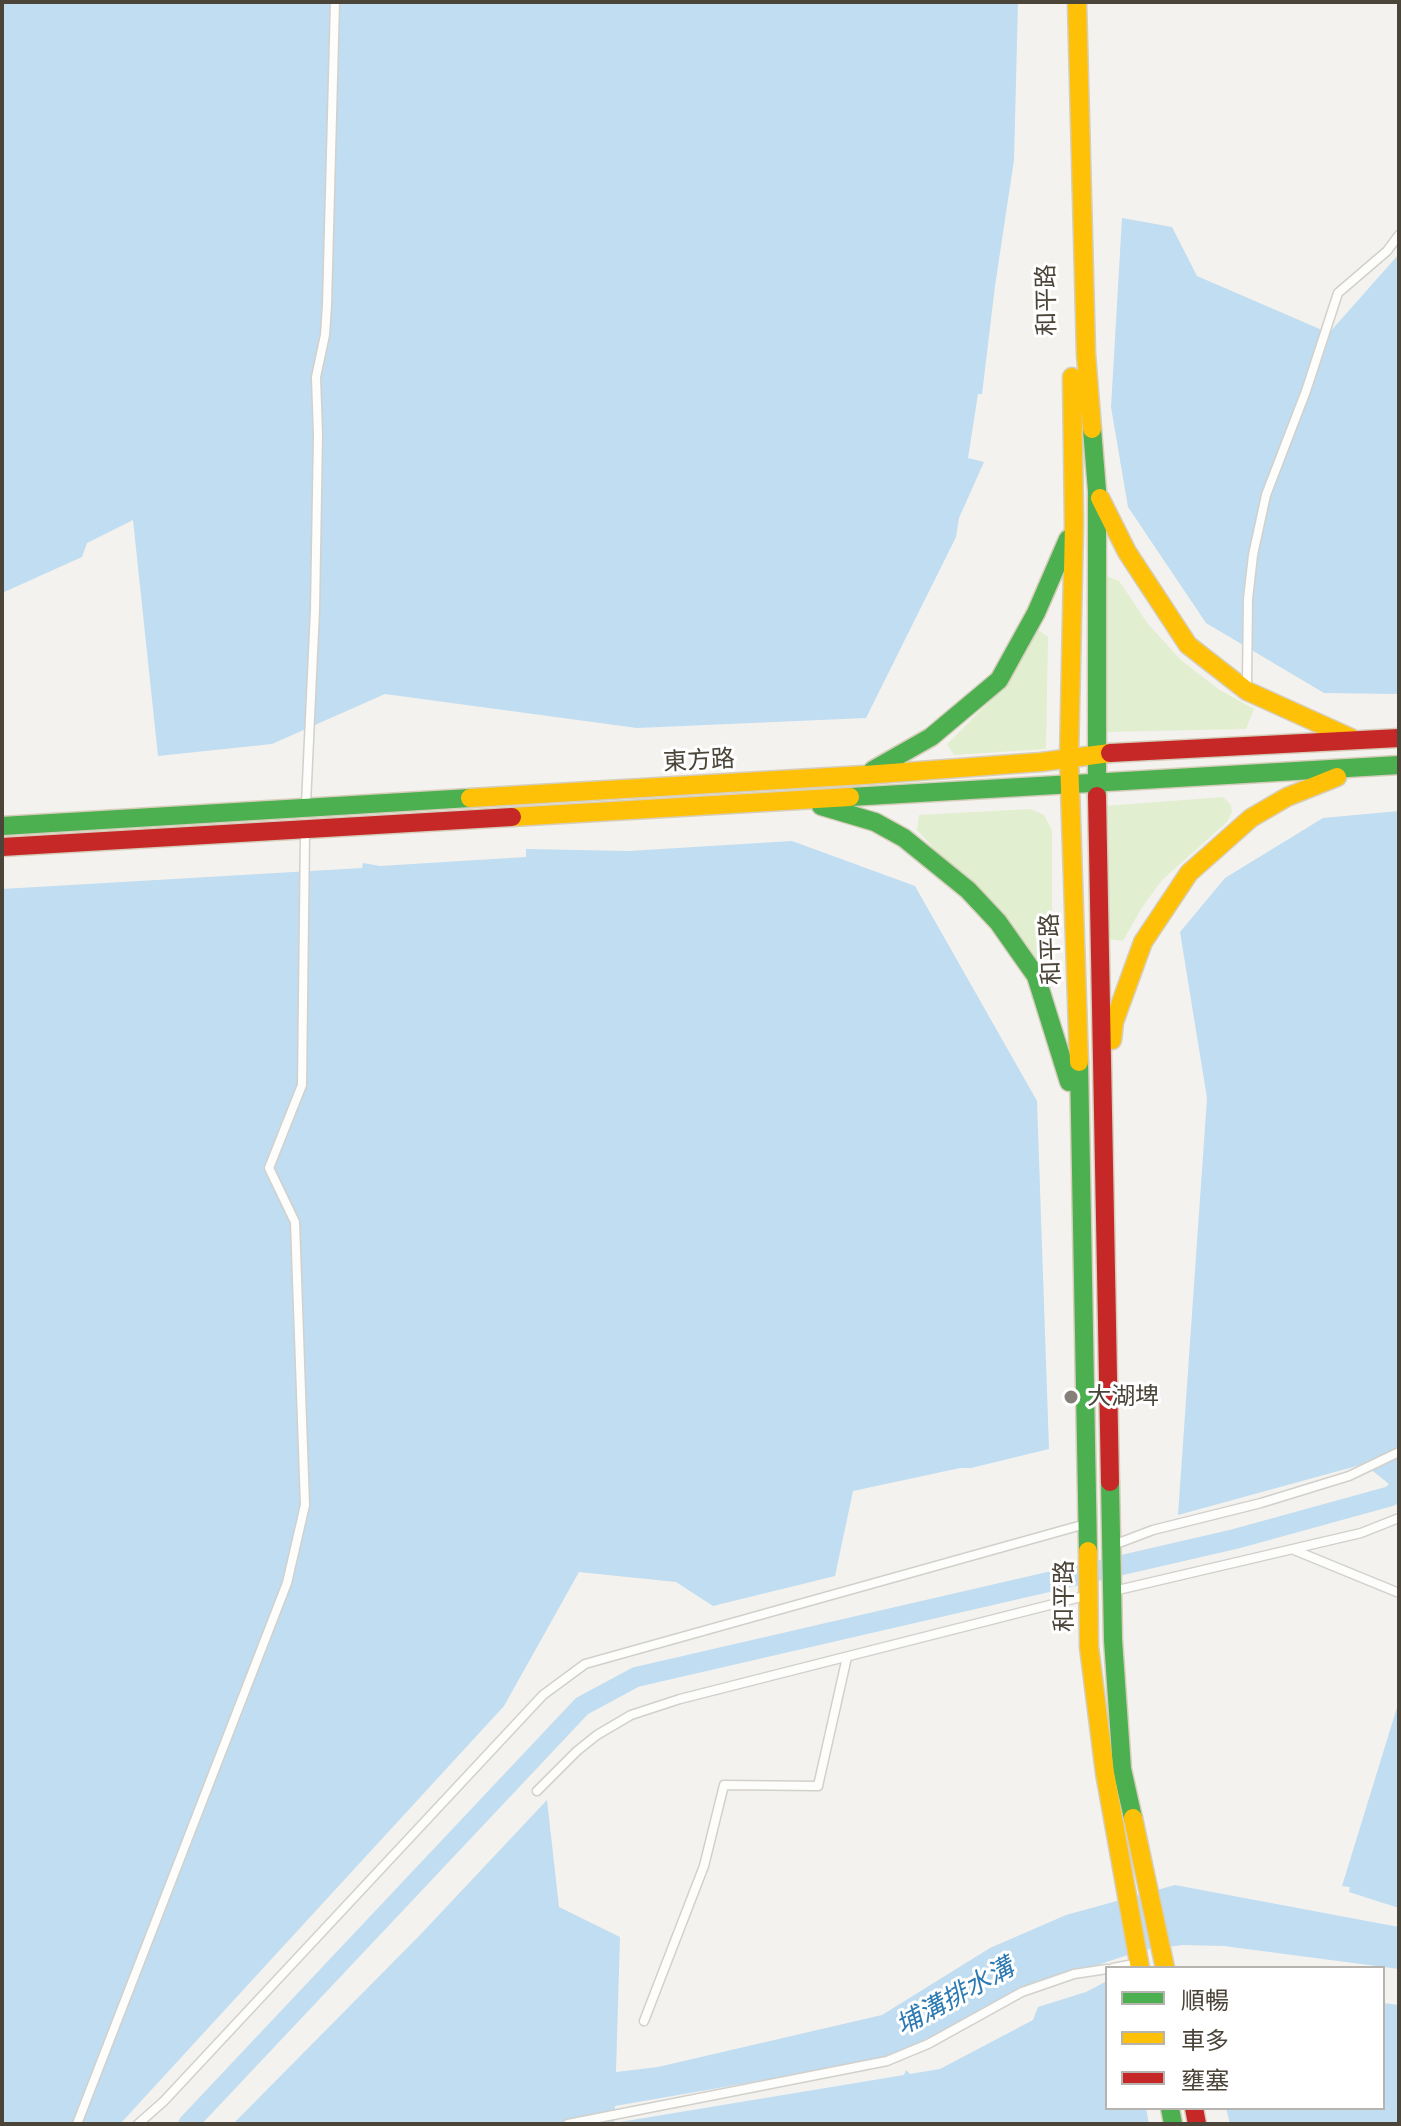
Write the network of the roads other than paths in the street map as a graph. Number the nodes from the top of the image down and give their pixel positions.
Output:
1 (335, 2) edge
2 (1064, 2) edge
3 (1077, 2) edge
4 (1399, 235) edge
5 (1097, 491) junction
6 (1074, 524) junction
7 (1247, 691) junction
8 (1399, 738) edge
9 (1355, 740) junction
10 (1096, 755) junction
11 (1069, 758) junction
12 (1399, 765) edge
13 (1366, 767) junction
14 (864, 775) junction
15 (1097, 783) junction
16 (1069, 786) junction
17 (786, 800) junction
18 (306, 809) junction
19 (2, 826) edge
20 (305, 830) junction
21 (2, 847) edge
22 (1082, 1135) junction
23 (1103, 1135) junction
24 (1399, 1452) edge
25 (1399, 1518) edge
26 (1100, 1539) junction
27 (1293, 1549) junction
28 (1113, 1587) junction
29 (1090, 1589) junction
30 (1399, 1593) edge
31 (847, 1657) junction
32 (537, 1791) dead end
33 (1139, 1961) edge
34 (1164, 1963) edge
35 (1118, 1966) edge
36 (1105, 1969) edge
37 (644, 2021) dead end
38 (77, 2124) edge
39 (138, 2124) edge
40 (568, 2124) edge

1 - 18 lane
2 - 6 main road, 和平路
3 - 5 main road, 和平路
4 - 7 lane
5 - 7 main road
5 - 10 main road, 和平路
6 - 11 main road, 和平路
6 - 14 main road
7 - 9 main road
8 - 9 main road, 東方路
9 - 10 main road, 東方路
10 - 11 main road, 東方路
10 - 15 main road, 和平路
11 - 14 main road, 東方路
11 - 16 main road, 和平路
12 - 13 main road, 東方路
13 - 15 main road, 東方路
13 - 23 main road
14 - 18 main road, 東方路
15 - 16 main road, 東方路
15 - 23 main road, 和平路
16 - 17 main road, 東方路
16 - 22 main road, 和平路
17 - 20 main road, 東方路
17 - 22 main road
18 - 19 main road, 東方路
18 - 20 lane
20 - 21 main road, 東方路
20 - 38 lane
22 - 26 main road, 和平路
23 - 26 main road, 和平路
24 - 26 lane
25 - 27 lane
26 - 28 main road, 和平路
26 - 29 main road, 和平路
26 - 39 lane
27 - 28 lane
27 - 30 lane
28 - 29 lane
28 - 34 main road, 和平路
29 - 31 lane
29 - 33 main road, 和平路
31 - 32 lane
31 - 37 lane
33 - 35 lane
36 - 40 lane

